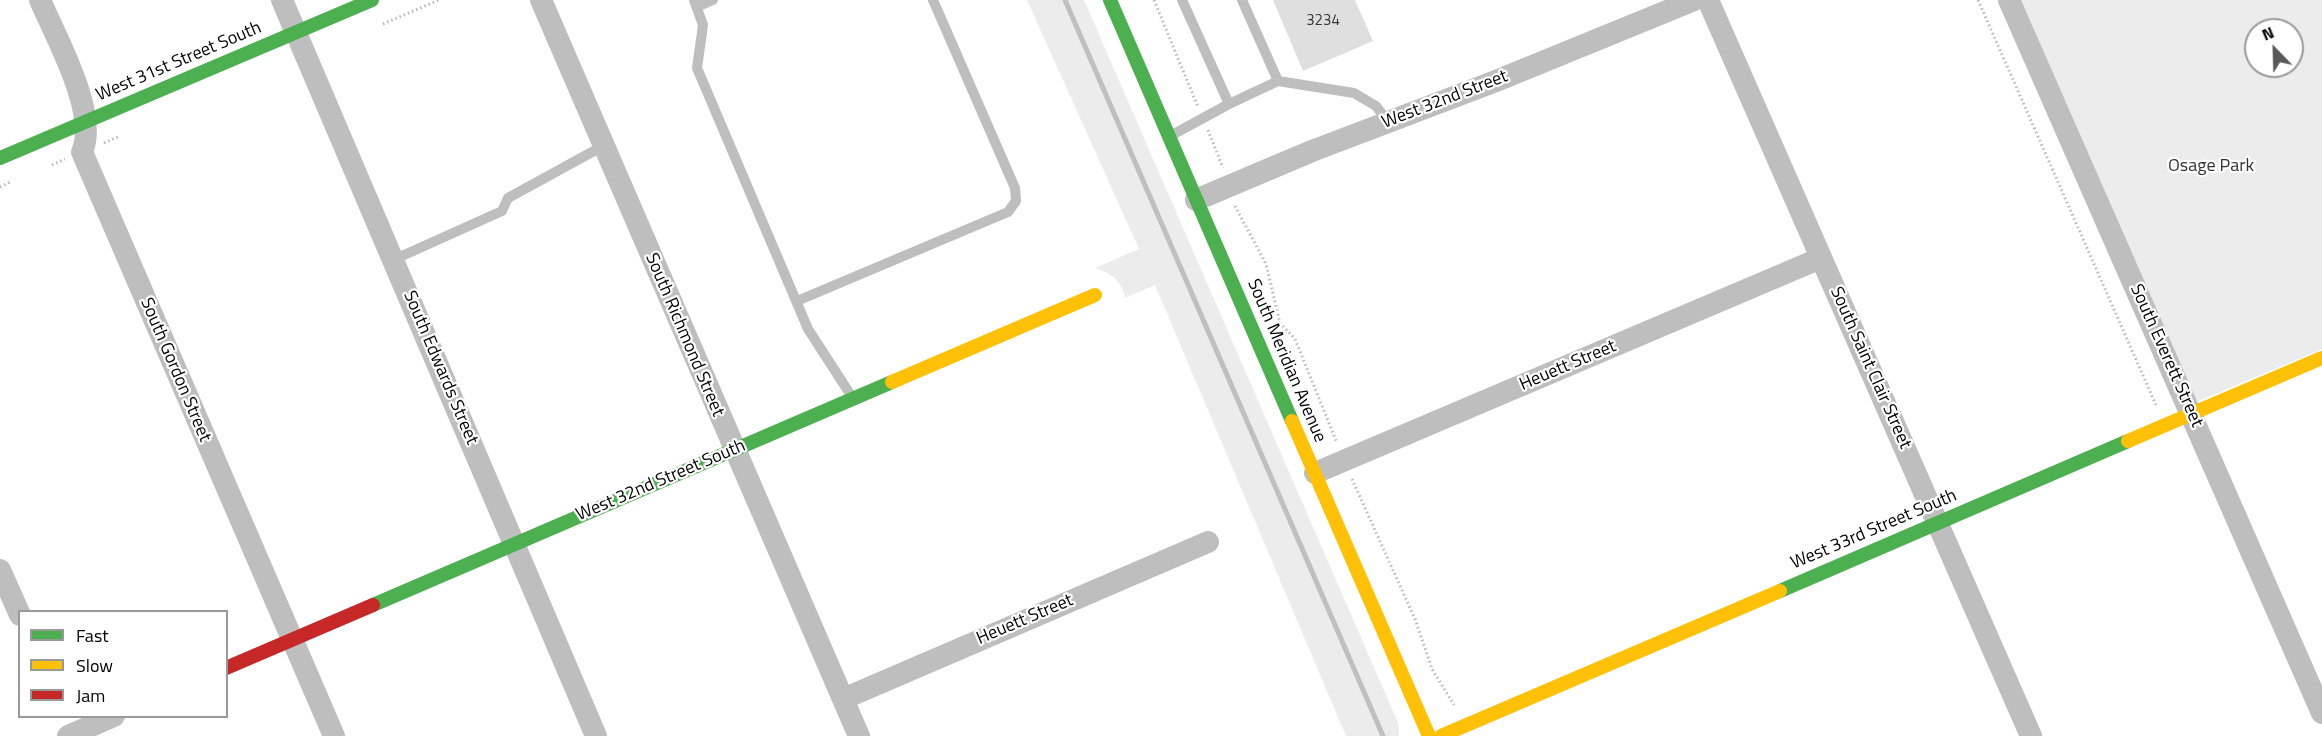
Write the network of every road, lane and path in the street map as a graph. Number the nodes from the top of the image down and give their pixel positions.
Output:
1 (40, 0) edge
2 (282, 0) edge
3 (372, 0) edge
4 (541, 0) edge
5 (712, 0) edge
6 (933, 0) edge
7 (1110, 0) edge
8 (1154, 0) edge
9 (1182, 0) edge
10 (1242, 0) edge
11 (1694, 0) edge
12 (1708, 0) edge
13 (1978, 0) edge
14 (2009, 0) edge
15 (695, 3) edge
16 (296, 33) junction
17 (1278, 81) junction
18 (1229, 104) junction
19 (1203, 118) junction
20 (85, 121) junction
21 (1388, 122) junction
22 (1169, 137) junction
23 (603, 146) junction
24 (0, 158) edge
25 (1228, 186) junction
26 (1196, 200) junction
27 (1821, 258) junction
28 (393, 260) junction
29 (1095, 295) dead end
30 (797, 301) junction
31 (2322, 358) edge
32 (853, 399) junction
33 (2157, 407) dead end
34 (2192, 413) junction
35 (734, 450) junction
36 (1344, 460) junction
37 (1315, 473) junction
38 (1937, 522) junction
39 (1208, 542) dead end
40 (513, 544) junction
41 (0, 570) edge
42 (18, 610) edge
43 (292, 641) junction
44 (228, 667) edge
45 (843, 699) junction
46 (2322, 713) edge
47 (111, 718) edge
48 (1459, 728) junction
49 (69, 731) edge
50 (333, 736) edge
51 (596, 736) edge
52 (859, 736) edge
53 (1429, 736) edge
54 (1441, 736) edge
55 (2031, 736) edge

1 - 20 street, South Gordon Street
2 - 16 street, South Edwards Street
3 - 16 street, West 31st Street South
4 - 23 street, South Richmond Street
5 - 15 lane
6 - 30 lane
7 - 22 street, South Meridian Avenue
8 - 19 path
9 - 18 lane
10 - 17 lane
11 - 21 street, West 32nd Street
12 - 27 street, South Saint Clair Street
13 - 33 path
14 - 34 street, South Everett Street
15 - 30 lane
16 - 20 street, West 31st Street South
16 - 28 street, South Edwards Street
17 - 18 lane
17 - 21 lane
18 - 19 lane
19 - 22 lane
19 - 25 path
20 - 24 street, West 31st Street South
20 - 43 street, South Gordon Street
21 - 25 street, West 32nd Street
22 - 26 street, South Meridian Avenue
23 - 28 lane
23 - 35 street, South Richmond Street
25 - 26 street, West 32nd Street
25 - 36 path
26 - 37 street, South Meridian Avenue
27 - 36 street, Heuett Street
27 - 38 street, South Saint Clair Street
28 - 40 street, South Edwards Street
29 - 32 street, West 32nd Street South
30 - 32 lane
31 - 34 street, West 33rd Street South
32 - 35 street, West 32nd Street South
34 - 38 street, West 33rd Street South
34 - 46 street, South Everett Street
35 - 40 street, West 32nd Street South
35 - 45 street, South Richmond Street
36 - 37 street, Heuett Street
36 - 48 path
37 - 53 street, South Meridian Avenue
38 - 48 street, West 33rd Street South
38 - 55 street, South Saint Clair Street
39 - 45 street, Heuett Street
40 - 43 street, West 32nd Street South
40 - 51 street, South Edwards Street
41 - 42 street
43 - 44 street, West 32nd Street South
43 - 50 street, South Gordon Street
45 - 52 street, South Richmond Street
47 - 49 street
48 - 54 street, West 33rd Street South

